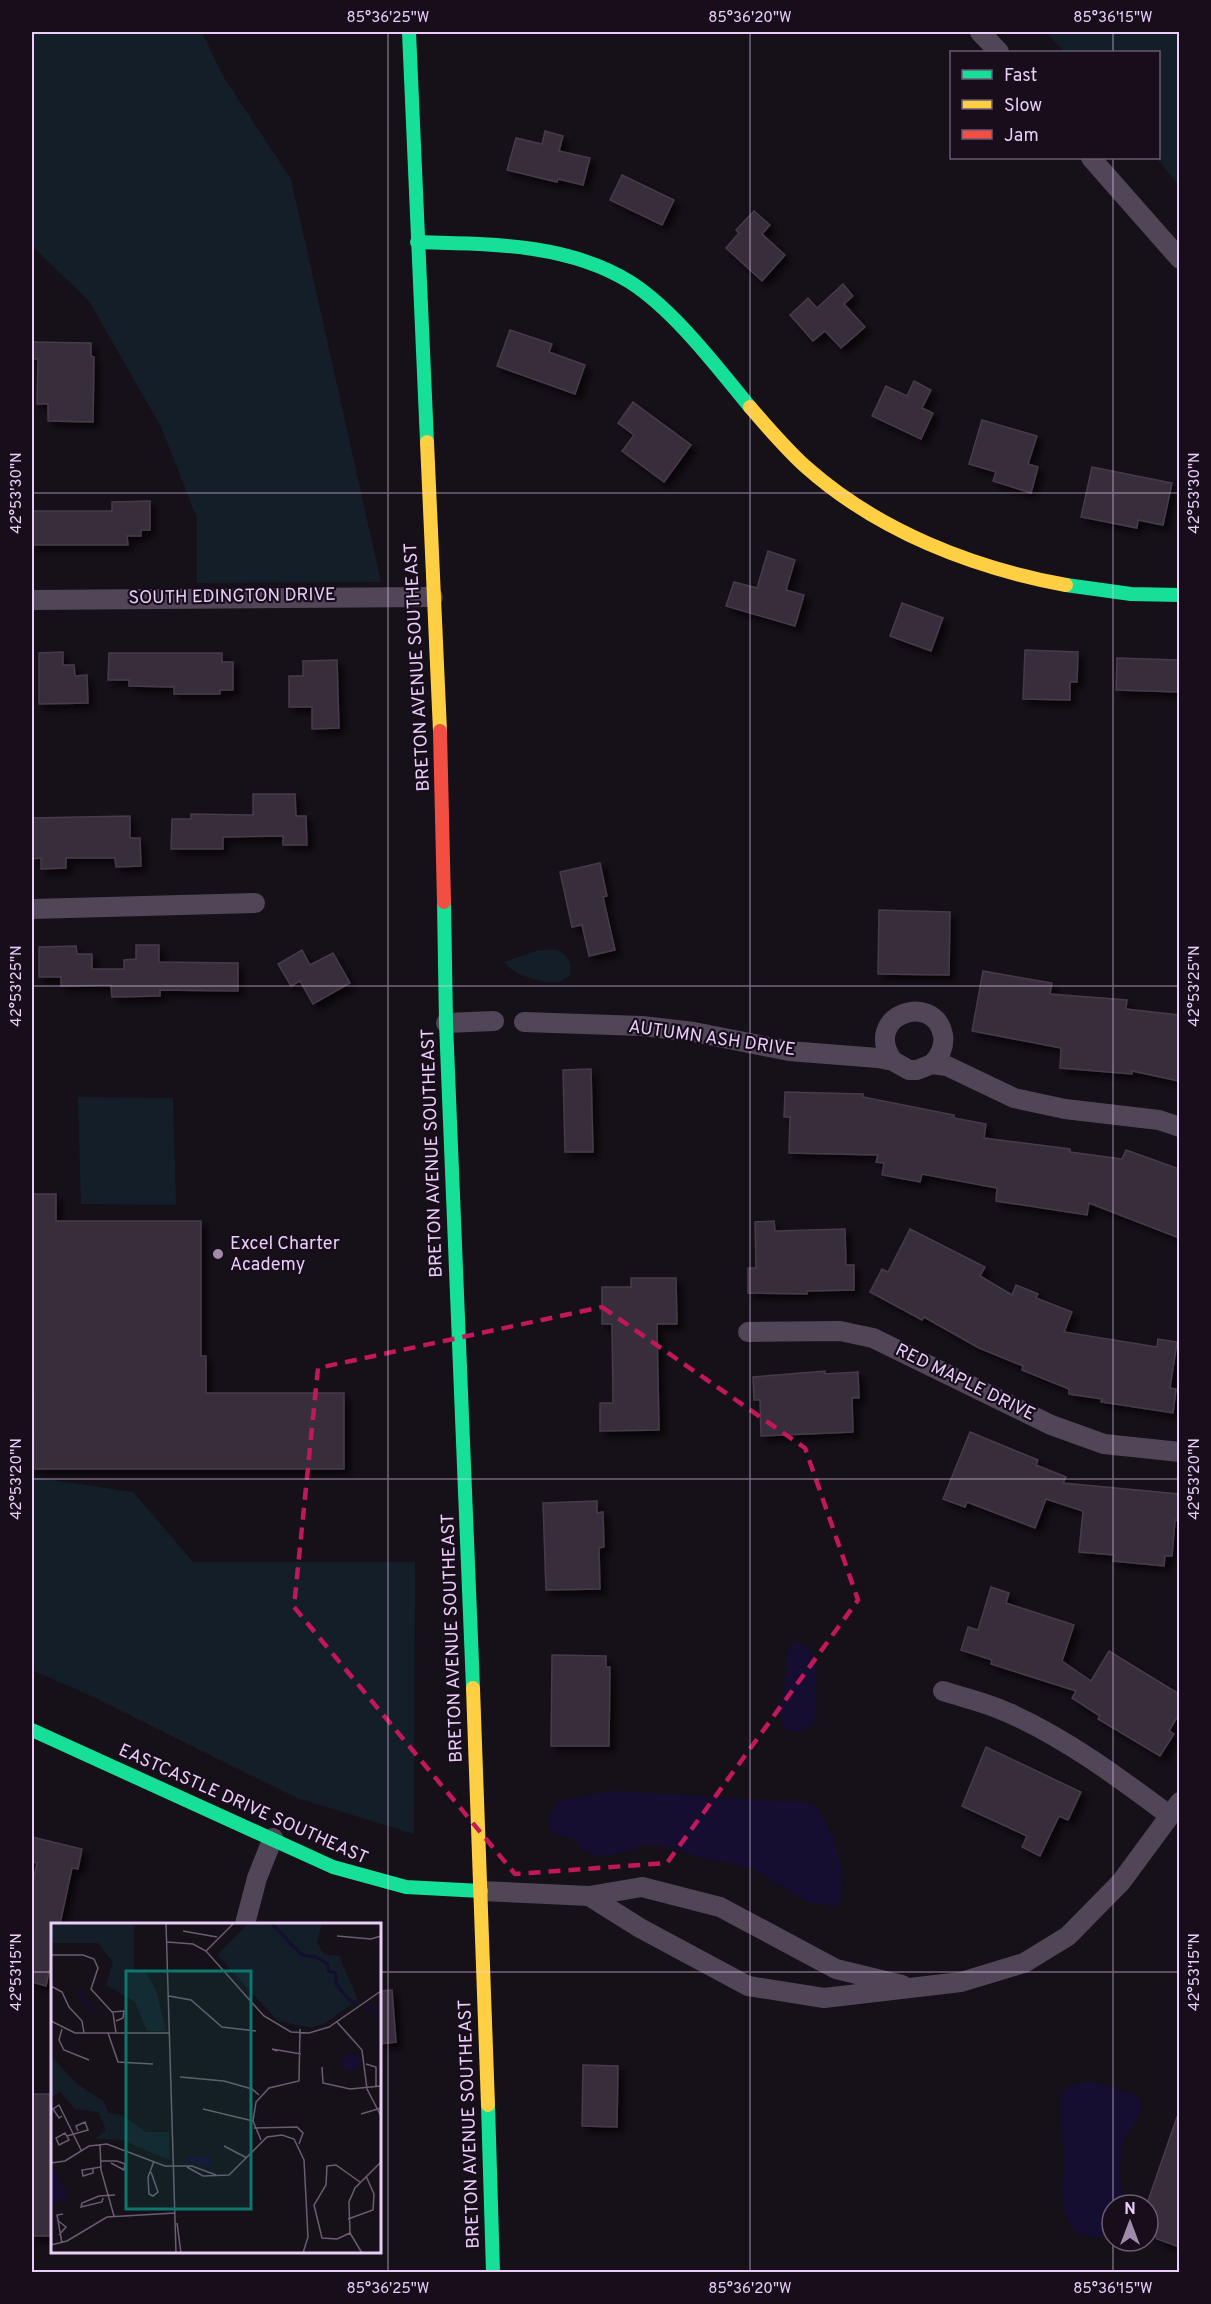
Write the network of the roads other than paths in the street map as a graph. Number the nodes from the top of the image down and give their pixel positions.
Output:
1 (409, 32) edge
2 (980, 32) edge
3 (998, 51) edge
4 (1092, 159) edge
5 (417, 242) junction
6 (1179, 259) edge
7 (1179, 595) edge
8 (433, 597) junction
9 (32, 600) edge
10 (255, 903) dead end
11 (32, 909) edge
12 (494, 1021) dead end
13 (524, 1022) dead end
14 (446, 1023) junction
15 (944, 1040) junction
16 (885, 1043) junction
17 (864, 1056) junction
18 (893, 1061) junction
19 (932, 1064) junction
20 (958, 1070) junction
21 (1179, 1127) edge
22 (748, 1332) dead end
23 (1179, 1452) edge
24 (943, 1691) dead end
25 (32, 1730) edge
26 (1174, 1808) edge
27 (273, 1838) junction
28 (481, 1891) junction
29 (589, 1896) junction
30 (245, 1923) edge
31 (917, 1988) junction
32 (493, 2272) edge

1 - 5 main road, BRETON AVENUE SOUTHEAST
2 - 3 street
4 - 6 street
5 - 7 main road
5 - 8 main road, BRETON AVENUE SOUTHEAST
8 - 9 street, SOUTH EDINGTON DRIVE
8 - 14 main road, BRETON AVENUE SOUTHEAST
10 - 11 street
12 - 14 street
13 - 17 street, AUTUMN ASH DRIVE
14 - 28 main road, BRETON AVENUE SOUTHEAST
15 - 16 street
15 - 19 street
15 - 20 street
16 - 17 street
16 - 18 street
17 - 18 street, AUTUMN ASH DRIVE
18 - 19 street, AUTUMN ASH DRIVE
19 - 20 street, AUTUMN ASH DRIVE
20 - 21 street, AUTUMN ASH DRIVE
22 - 23 street, RED MAPLE DRIVE
24 - 26 street
25 - 27 main road, EASTCASTLE DRIVE SOUTHEAST
26 - 31 street
27 - 28 main road, EASTCASTLE DRIVE SOUTHEAST
27 - 30 street
28 - 29 street
28 - 32 main road, BRETON AVENUE SOUTHEAST
29 - 31 street
29 - 31 street

